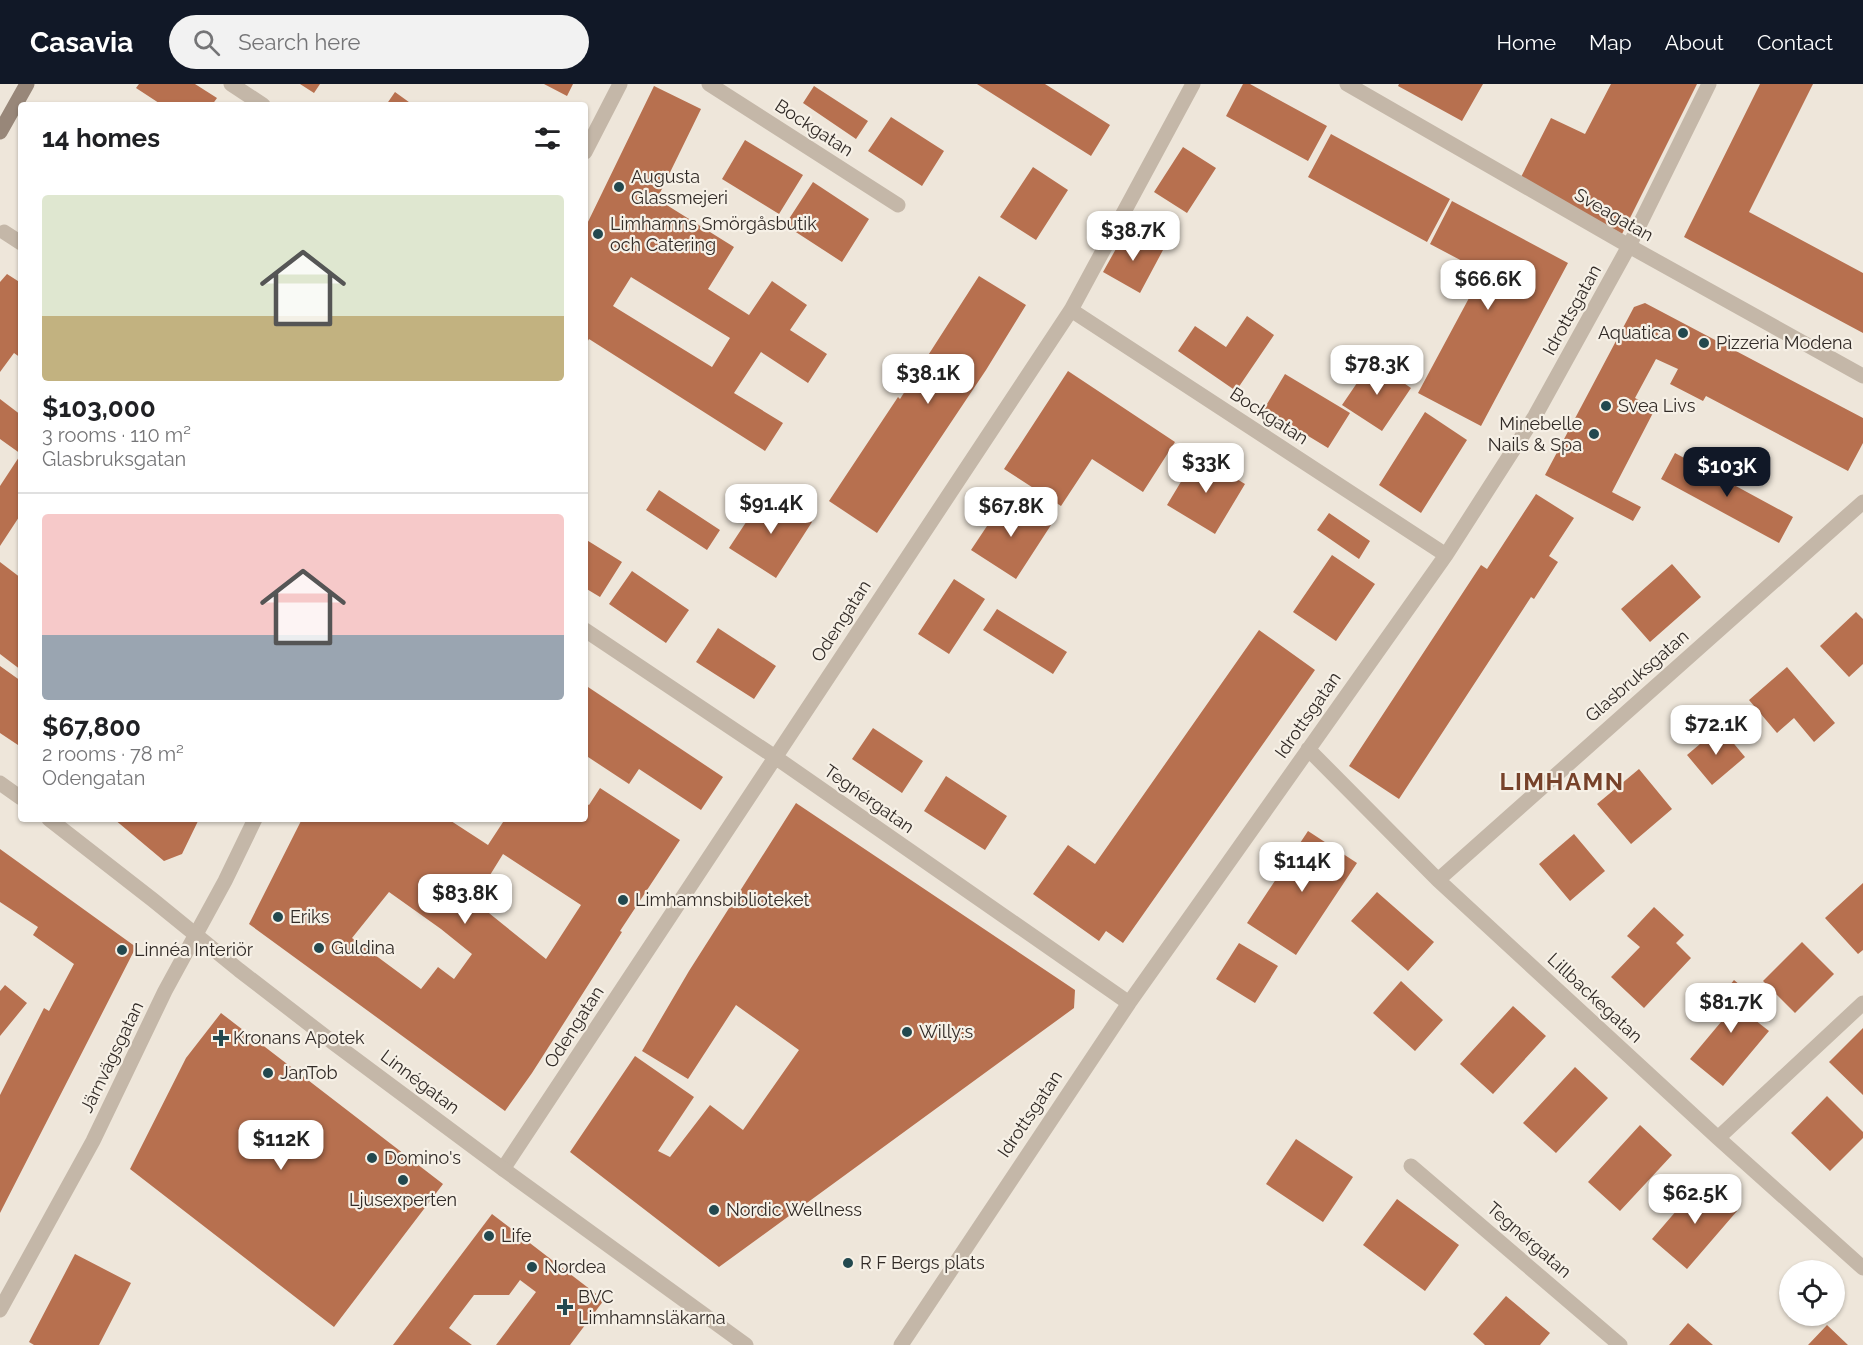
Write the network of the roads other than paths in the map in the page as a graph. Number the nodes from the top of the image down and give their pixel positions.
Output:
1 (27, 84) edge
2 (231, 84) edge
3 (620, 84) edge
4 (709, 84) edge
5 (1193, 84) edge
6 (1347, 84) edge
7 (1709, 84) edge
8 (258, 102) edge
9 (0, 132) edge
10 (588, 146) edge
11 (898, 205) dead end
12 (2, 234) edge
13 (18, 242) edge
14 (1629, 246) junction
15 (1071, 310) junction
16 (1863, 376) edge
17 (1863, 502) edge
18 (1446, 555) junction
19 (588, 632) edge
20 (1308, 748) junction
21 (775, 757) junction
22 (0, 783) edge
23 (18, 796) edge
24 (53, 822) edge
25 (254, 822) edge
26 (1438, 880) junction
27 (197, 935) junction
28 (1129, 1003) junction
29 (1863, 1003) edge
30 (1718, 1138) junction
31 (1411, 1166) dead end
32 (503, 1169) junction
33 (1863, 1268) edge
34 (0, 1310) edge
35 (746, 1345) edge
36 (901, 1345) edge
37 (1620, 1345) edge

1 - 9 main road
2 - 8 street
3 - 10 street
4 - 11 street, Bockgatan
5 - 15 street, Odengatan
6 - 14 street, Sveagatan
7 - 14 street, Idrottsgatan
12 - 13 street
14 - 16 street, Sveagatan
14 - 18 street, Idrottsgatan
15 - 18 street, Bockgatan
15 - 21 street, Odengatan
17 - 26 street, Glasbruksgatan
18 - 20 street, Idrottsgatan
19 - 21 street, Tegnérgatan
20 - 26 street, Lillbackegatan
20 - 28 street, Idrottsgatan
21 - 28 street, Tegnérgatan
21 - 32 street, Odengatan
22 - 23 street
24 - 27 street, Linnégatan
25 - 27 street, Järnvägsgatan
26 - 30 street, Lillbackegatan
27 - 32 street, Linnégatan
27 - 34 street, Järnvägsgatan
28 - 36 street, Idrottsgatan
29 - 30 street
30 - 33 street, Lillbackegatan
31 - 37 street, Tegnérgatan
32 - 35 street, Linnégatan

